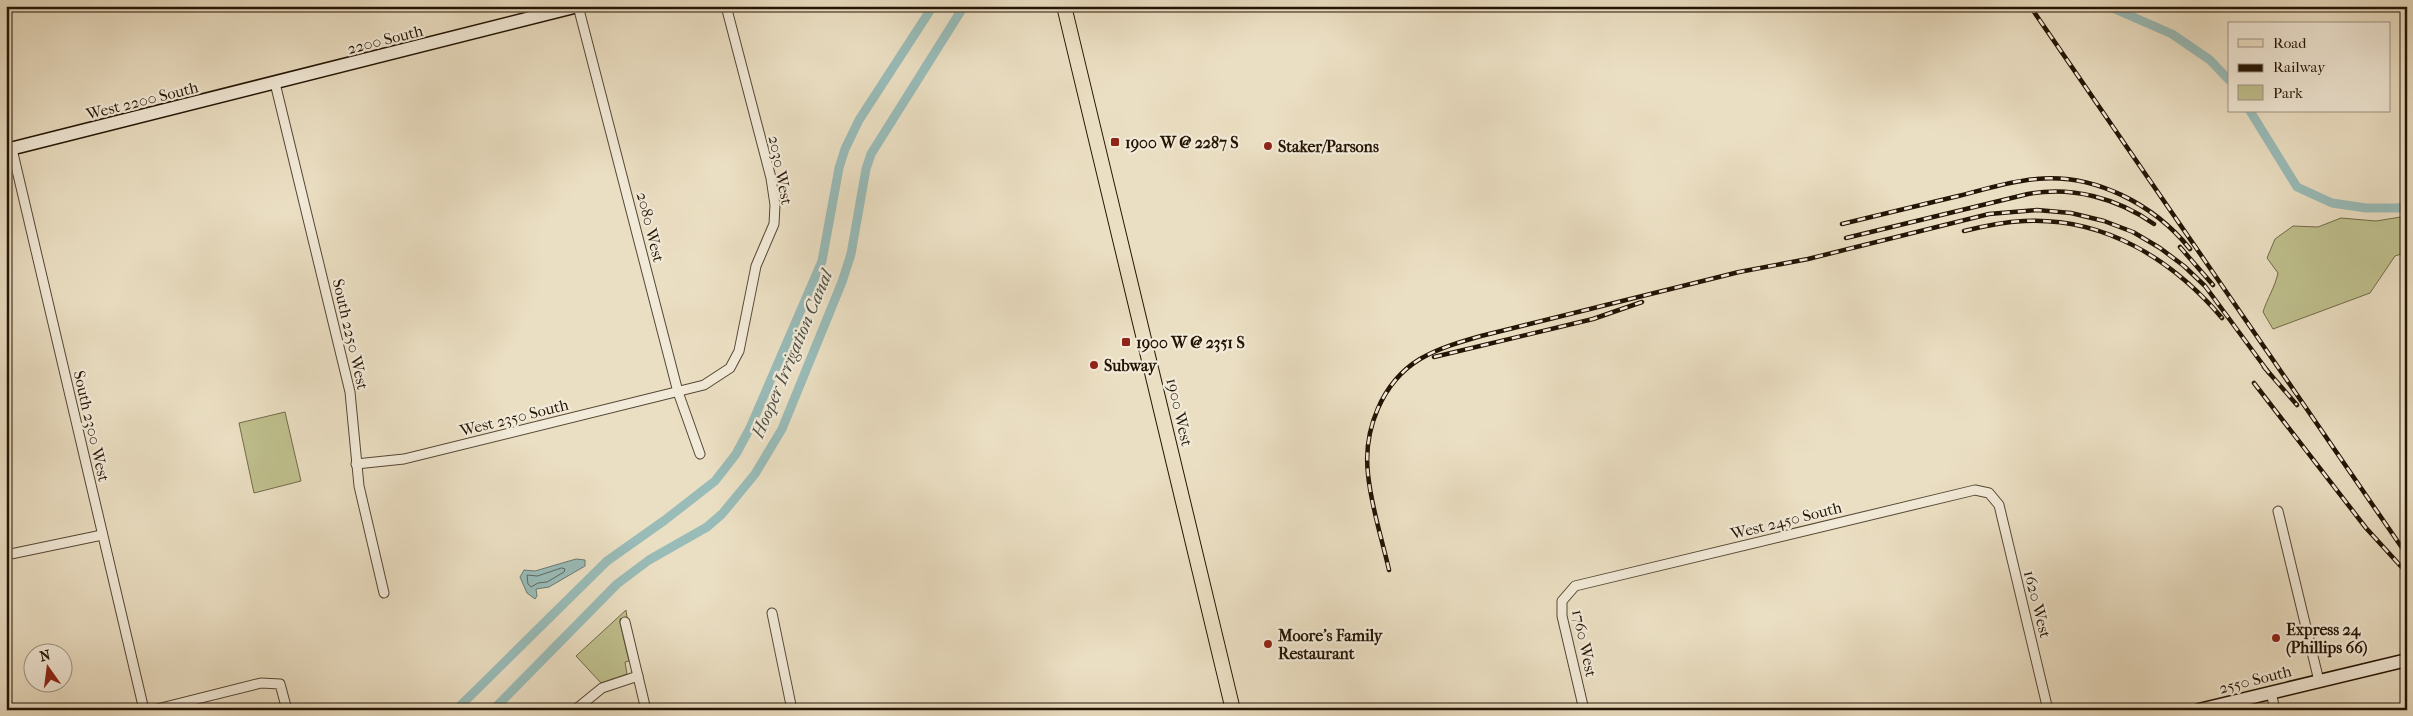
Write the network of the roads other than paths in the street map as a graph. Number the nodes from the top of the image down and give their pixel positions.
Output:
1 (578, 6) edge
2 (726, 6) edge
3 (1064, 6) edge
4 (281, 82) junction
5 (9, 150) edge
6 (678, 392) junction
7 (700, 454) dead end
8 (356, 464) junction
9 (1999, 505) joint
10 (2278, 510) dead end
11 (102, 535) junction
12 (6, 555) edge
13 (1575, 586) joint
14 (384, 593) dead end
15 (772, 613) dead end
16 (625, 622) dead end
17 (2407, 660) edge
18 (638, 676) junction
19 (2319, 681) junction
20 (2271, 692) junction
21 (144, 710) edge
22 (153, 710) edge
23 (287, 710) edge
24 (575, 710) edge
25 (646, 710) edge
26 (792, 710) edge
27 (1233, 710) edge
28 (1584, 710) edge
29 (2048, 710) edge
30 (2199, 710) edge
31 (2275, 710) edge

1 - 4 street, 2200 South
1 - 6 street, 2080 West
2 - 6 street, 2030 West
3 - 27 main road, 1900 West
4 - 5 street, West 2200 South
4 - 8 street, South 2250 West
5 - 11 street, South 2300 West
6 - 7 street, 2080 West
6 - 8 street, West 2350 South
8 - 14 street, South 2250 West
9 - 13 street, West 2450 South
9 - 29 street, 1620 West
10 - 19 street
11 - 12 street
11 - 21 street, South 2300 West
13 - 28 street, 1760 West
15 - 26 street
16 - 18 street
17 - 19 street, 2550 South
18 - 24 street
18 - 25 street
19 - 20 street, 2550 South
20 - 30 street, 2550 South
20 - 31 street
22 - 23 street

